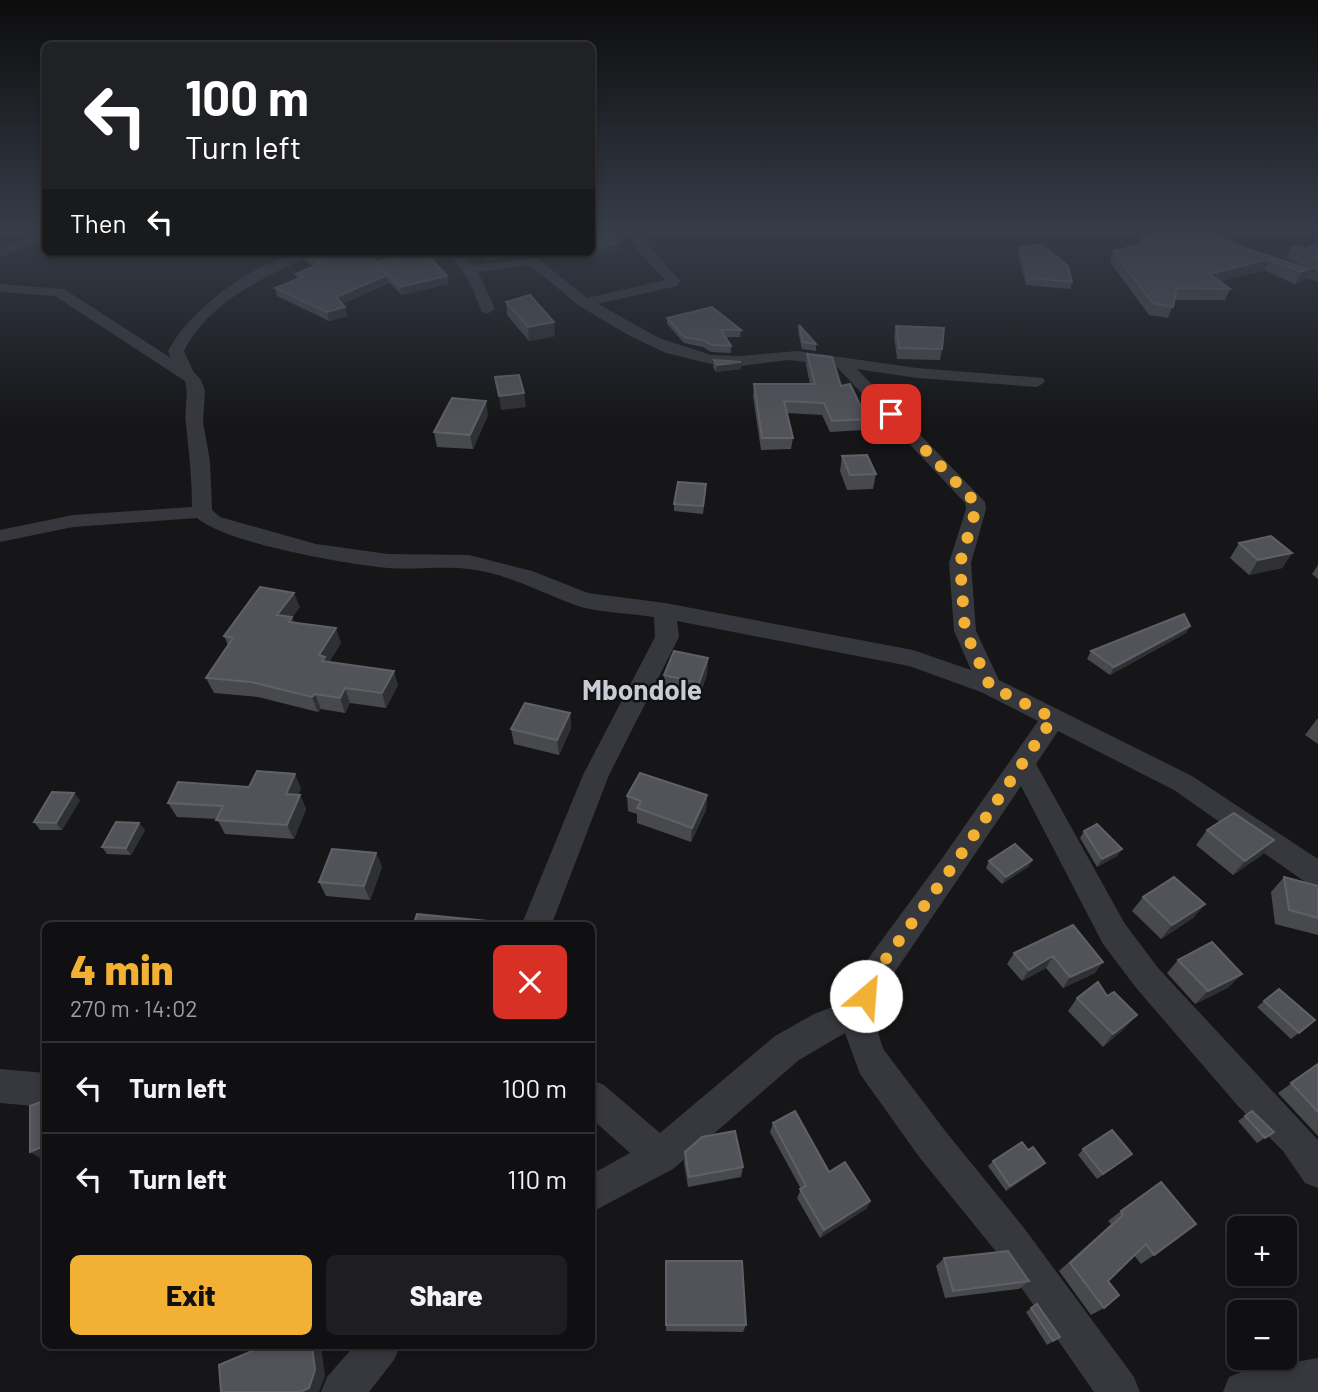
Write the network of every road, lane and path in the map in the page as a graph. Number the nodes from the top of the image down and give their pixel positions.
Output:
1 (63, 295) edge
2 (233, 295) edge
3 (481, 295) edge
4 (571, 295) edge
5 (620, 295) edge
6 (585, 303) junction
7 (487, 309) dead end
8 (842, 363) junction
9 (186, 373) junction
10 (1037, 382) dead end
11 (202, 512) junction
12 (3, 539) edge
13 (666, 611) junction
14 (990, 686) junction
15 (1053, 718) junction
16 (1022, 762) junction
17 (1318, 875) edge
18 (538, 922) edge
19 (862, 1011) junction
20 (0, 1086) edge
21 (42, 1090) edge
22 (595, 1100) edge
23 (660, 1156) junction
24 (1318, 1170) edge
25 (595, 1192) edge
26 (378, 1349) edge
27 (1318, 1379) edge
28 (342, 1392) edge
29 (1119, 1392) edge
30 (1244, 1392) edge

1 - 9 street
2 - 9 street
3 - 7 street
4 - 6 street
5 - 6 street
6 - 8 street
8 - 10 street
8 - 14 street
9 - 11 street
11 - 12 street
11 - 13 street
13 - 14 street
13 - 18 street
14 - 15 street
15 - 16 street
15 - 17 street
16 - 19 street
16 - 24 street
19 - 23 street
19 - 29 street
20 - 21 street
22 - 23 street
23 - 25 street
26 - 28 street
27 - 30 street

